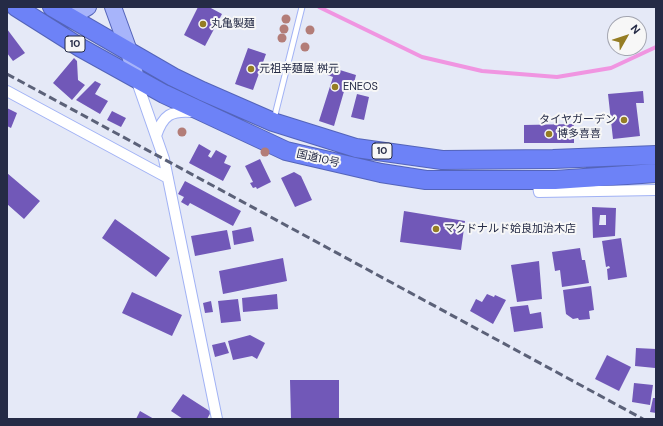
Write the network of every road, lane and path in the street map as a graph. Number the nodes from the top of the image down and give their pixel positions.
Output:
1 (16, 7) edge
2 (88, 7) edge
3 (113, 7) edge
4 (302, 7) edge
5 (56, 9) edge
6 (129, 51) junction
7 (136, 79) junction
8 (7, 91) edge
9 (203, 113) junction
10 (274, 116) junction
11 (156, 136) junction
12 (656, 155) edge
13 (553, 159) junction
14 (656, 173) edge
15 (168, 178) junction
16 (537, 180) junction
17 (555, 180) junction
18 (656, 190) edge
19 (217, 419) edge

1 - 7 highway, 国道10号 / 10
2 - 5 main road
3 - 6 main road
4 - 10 lane
5 - 6 highway, 国道10号 / 10
6 - 7 main road
6 - 10 highway, 国道10号 / 10
7 - 9 highway, 国道10号 / 10
7 - 11 street
8 - 15 street
9 - 11 street
9 - 16 highway, 国道10号 / 10
10 - 13 highway, 国道10号 / 10
11 - 15 street
12 - 13 highway, 国道10号 / 10
13 - 17 street
14 - 17 highway, 国道10号 / 10
15 - 19 street
16 - 17 highway, 国道10号 / 10
16 - 18 street

